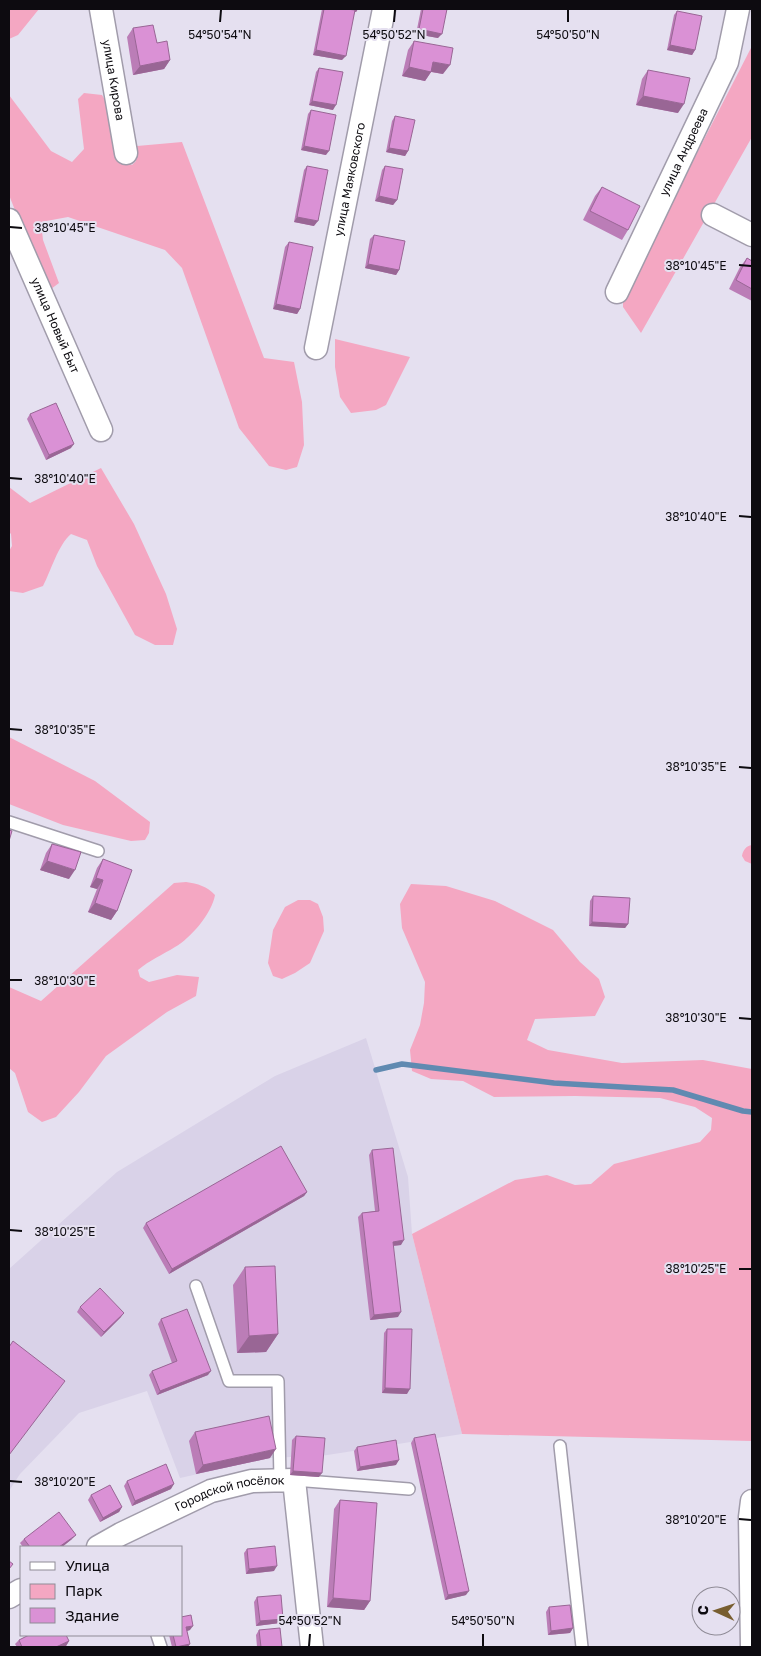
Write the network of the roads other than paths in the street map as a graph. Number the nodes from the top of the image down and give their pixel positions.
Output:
1 (101, 9) edge
2 (384, 9) edge
3 (738, 9) edge
4 (126, 153) dead end
5 (713, 215) dead end
6 (9, 220) edge
7 (752, 235) edge
8 (617, 292) dead end
9 (316, 348) dead end
10 (101, 430) dead end
11 (9, 822) edge
12 (98, 850) dead end
13 (196, 1286) dead end
14 (560, 1446) dead end
15 (287, 1480) junction
16 (409, 1489) dead end
17 (752, 1501) edge
18 (124, 1541) edge
19 (102, 1546) edge
20 (20, 1591) edge
21 (9, 1597) edge
22 (312, 1647) edge
23 (582, 1647) edge
24 (752, 1647) edge

1 - 4 street, улица Кирова
2 - 9 street, улица Маяковского
3 - 8 street, улица Андреева
5 - 7 street
6 - 10 street, улица Новый Быт
11 - 12 lane
13 - 15 lane
14 - 23 lane
15 - 16 lane
15 - 18 street, Городской посёлок
15 - 22 street, Городской посёлок
17 - 24 street
18 - 19 street, Городской посёлок
20 - 21 street

